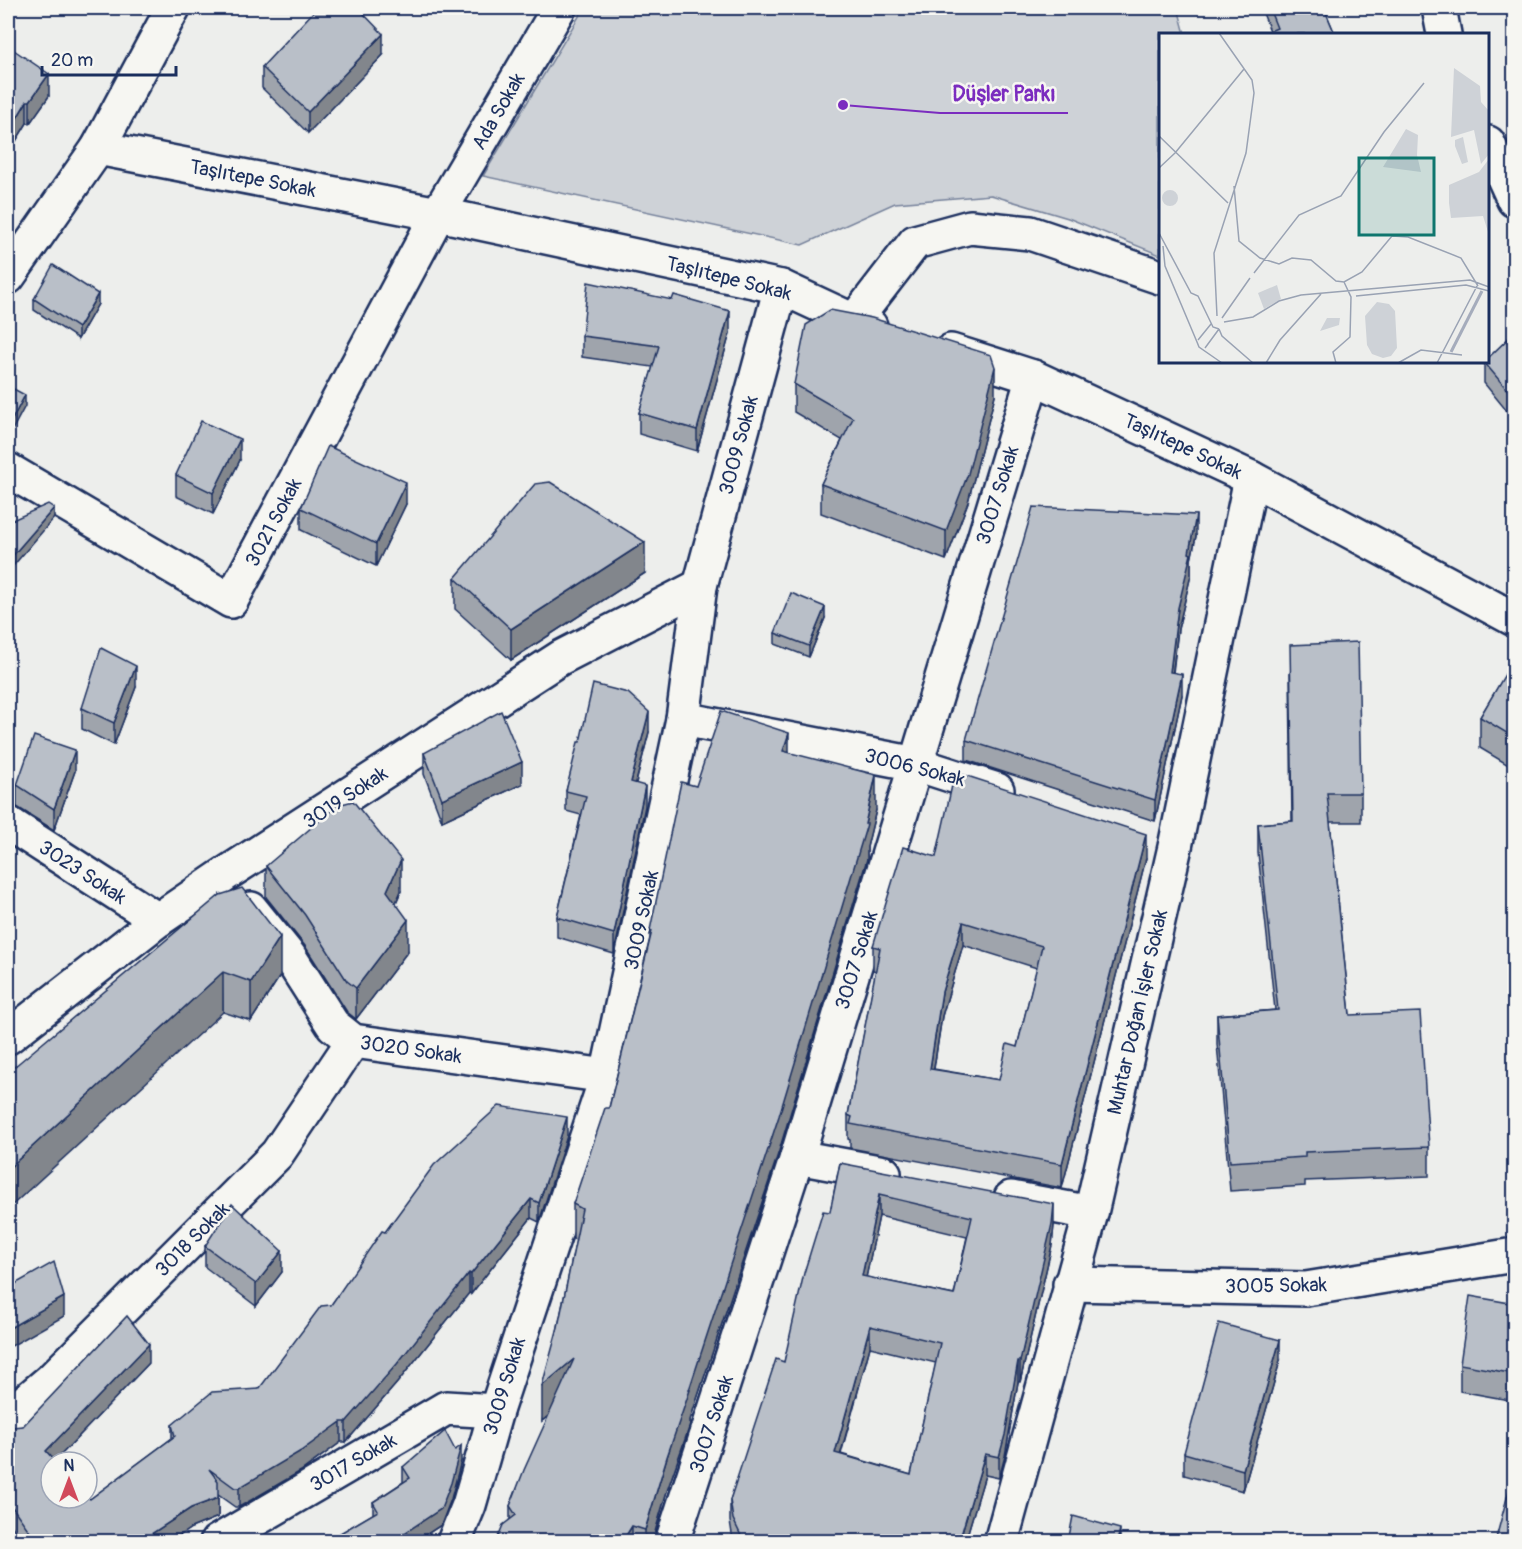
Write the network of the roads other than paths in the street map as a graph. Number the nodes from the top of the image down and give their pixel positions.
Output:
1 (173, 8) edge
2 (559, 8) edge
3 (1439, 8) edge
4 (1444, 33) edge
5 (1489, 146) edge
6 (98, 148) junction
7 (1515, 200) edge
8 (438, 214) junction
9 (1159, 276) edge
10 (8, 277) edge
11 (782, 287) junction
12 (854, 321) junction
13 (1033, 377) junction
14 (8, 470) edge
15 (1251, 478) junction
16 (700, 586) junction
17 (1515, 619) edge
18 (683, 719) junction
19 (916, 764) junction
20 (1028, 800) edge
21 (8, 823) edge
22 (224, 875) junction
23 (158, 920) junction
24 (8, 1037) edge
25 (353, 1041) junction
26 (607, 1076) junction
27 (797, 1156) junction
28 (915, 1179) edge
29 (985, 1193) edge
30 (1091, 1213) junction
31 (1515, 1255) edge
32 (1070, 1284) junction
33 (496, 1410) junction
34 (8, 1416) edge
35 (218, 1542) edge
36 (454, 1542) edge
37 (672, 1542) edge
38 (1001, 1542) edge

1 - 6 street
2 - 8 street, Ada Sokak
3 - 4 street
5 - 7 street
6 - 8 street, Taşlıtepe Sokak
6 - 10 street
8 - 11 street, Taşlıtepe Sokak
8 - 14 street, 3021 Sokak
9 - 12 street
11 - 12 street, Taşlıtepe Sokak
11 - 16 street, 3009 Sokak
12 - 13 street, Taşlıtepe Sokak
13 - 15 street, Taşlıtepe Sokak
13 - 19 street, 3007 Sokak
15 - 17 street, Taşlıtepe Sokak
15 - 30 street, Muhtar Doğan İşler Sokak
16 - 18 street, 3009 Sokak
16 - 22 street, 3019 Sokak
18 - 19 street, 3006 Sokak
18 - 26 street, 3009 Sokak
19 - 20 street, 3006 Sokak
19 - 27 street, 3007 Sokak
21 - 23 street, 3023 Sokak
22 - 23 street, 3019 Sokak
22 - 25 street, 3020 Sokak
23 - 24 street, 3019 Sokak
25 - 26 street, 3020 Sokak
25 - 34 street, 3018 Sokak
26 - 33 street, 3009 Sokak
27 - 28 street
27 - 37 street, 3007 Sokak
29 - 30 street
30 - 32 street, Muhtar Doğan İşler Sokak
31 - 32 street, 3005 Sokak
32 - 38 street, Muhtar Doğan İşler Sokak
33 - 35 street, 3017 Sokak
33 - 36 street, 3009 Sokak

